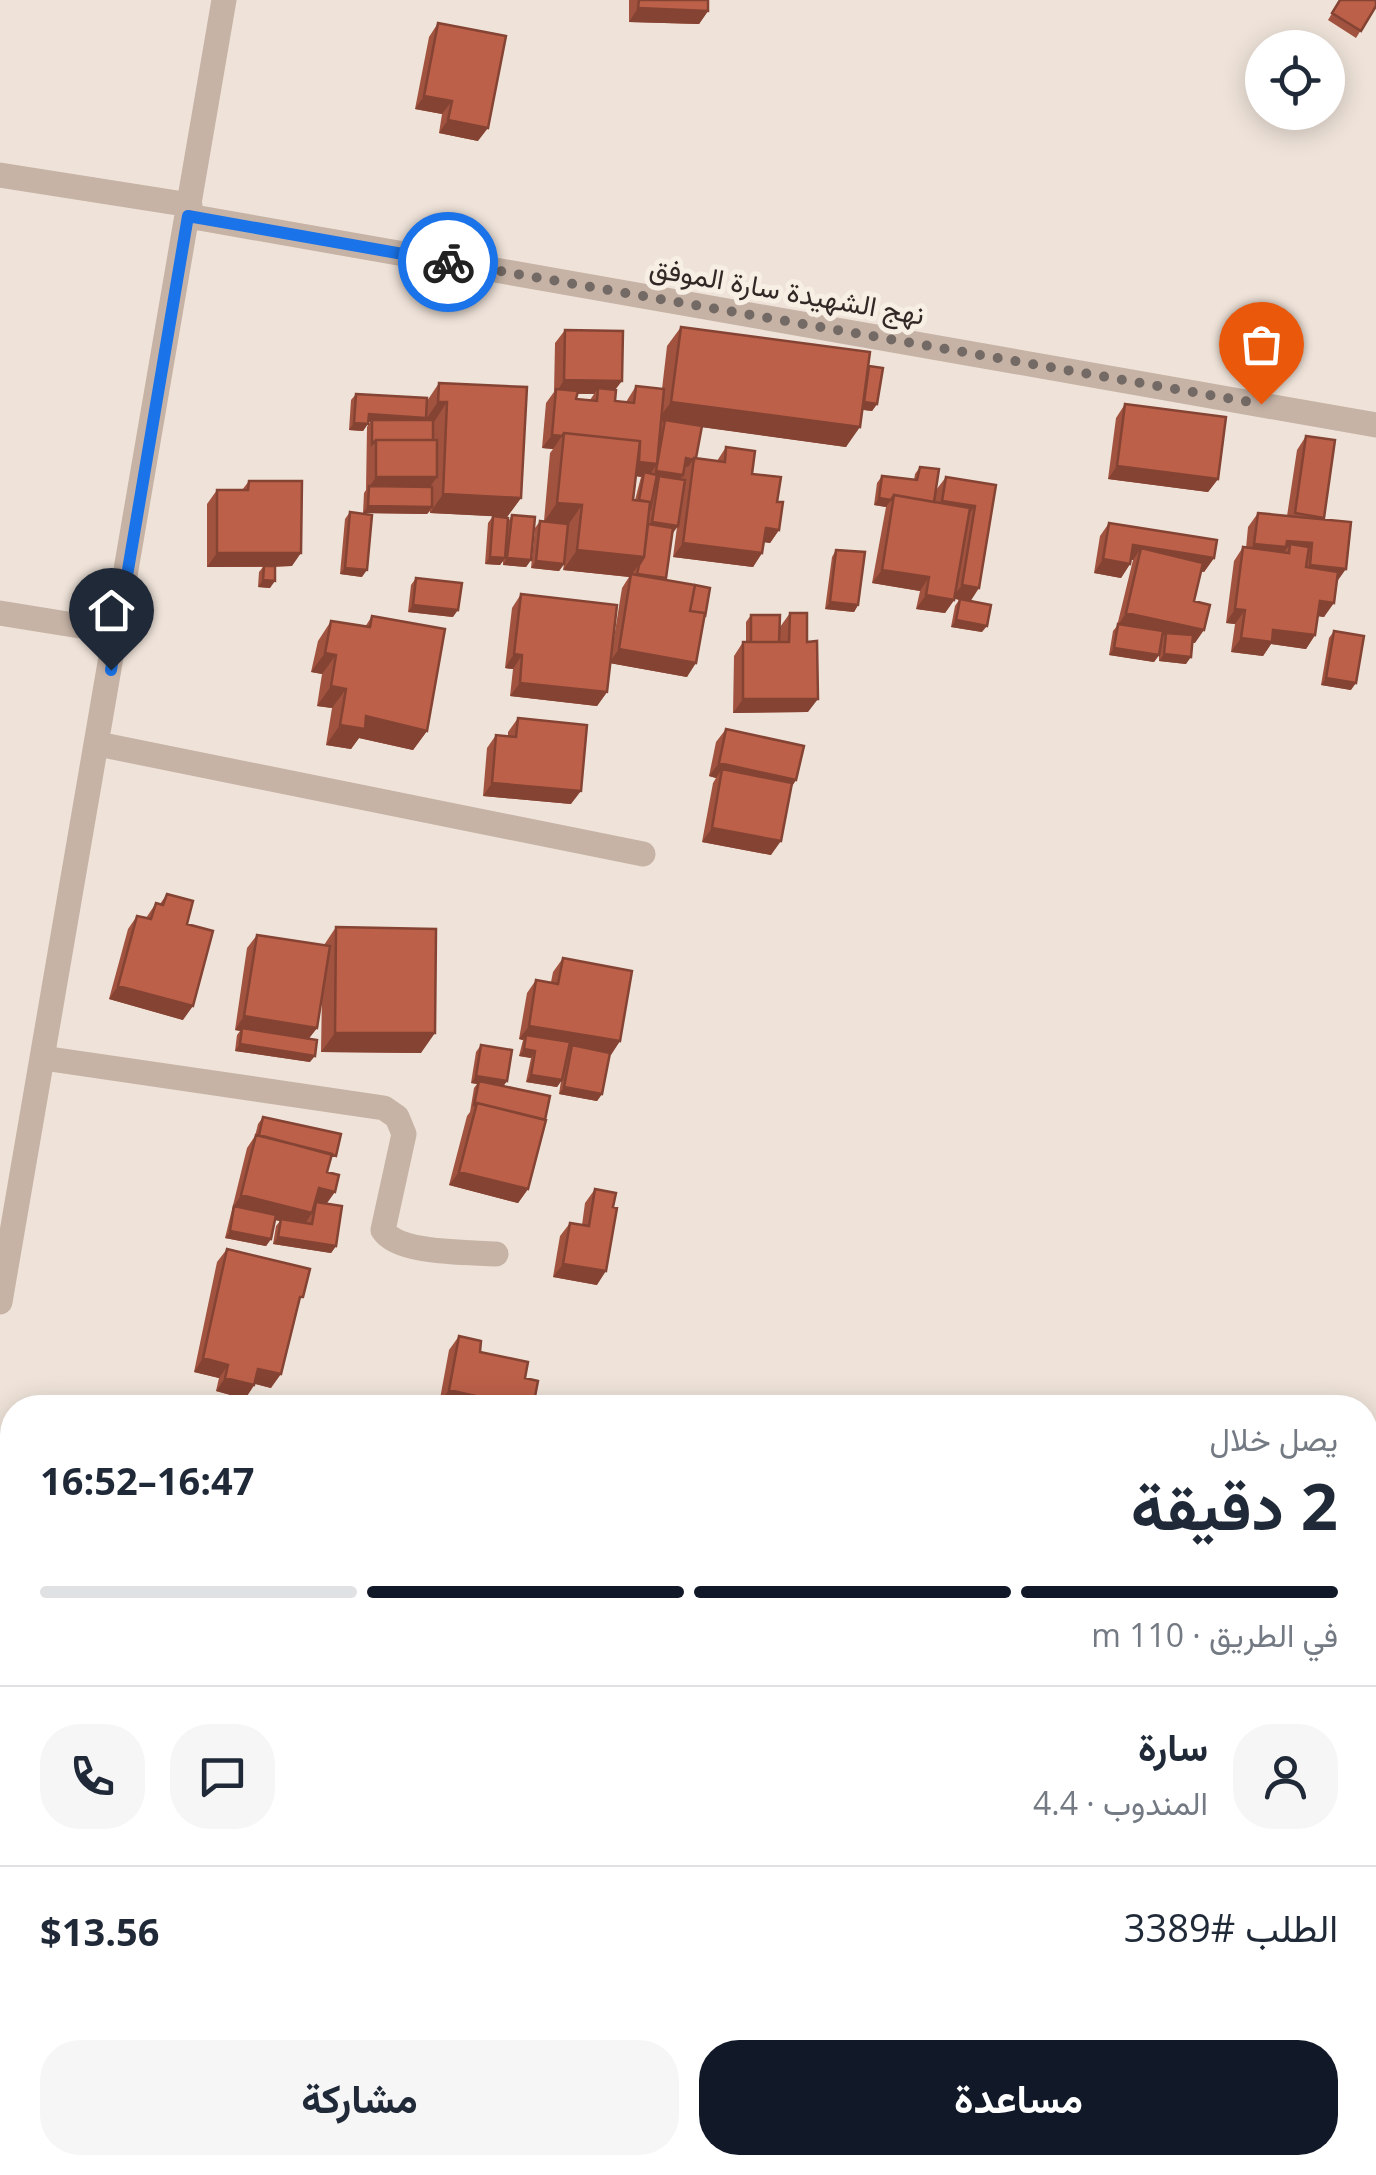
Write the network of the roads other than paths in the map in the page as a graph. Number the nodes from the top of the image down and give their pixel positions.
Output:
1 (224, 0) edge
2 (0, 175) edge
3 (189, 211) junction
4 (1376, 425) edge
5 (0, 613) edge
6 (117, 632) junction
7 (98, 744) junction
8 (643, 854) dead end
9 (43, 1058) junction
10 (496, 1254) dead end
11 (0, 1302) edge

1 - 3 street
2 - 3 street, نهج الشهيدة سارة الموفق
3 - 4 street, نهج الشهيدة سارة الموفق
3 - 6 street
5 - 6 street
6 - 7 street
7 - 8 street
7 - 9 street
9 - 10 street
9 - 11 street

